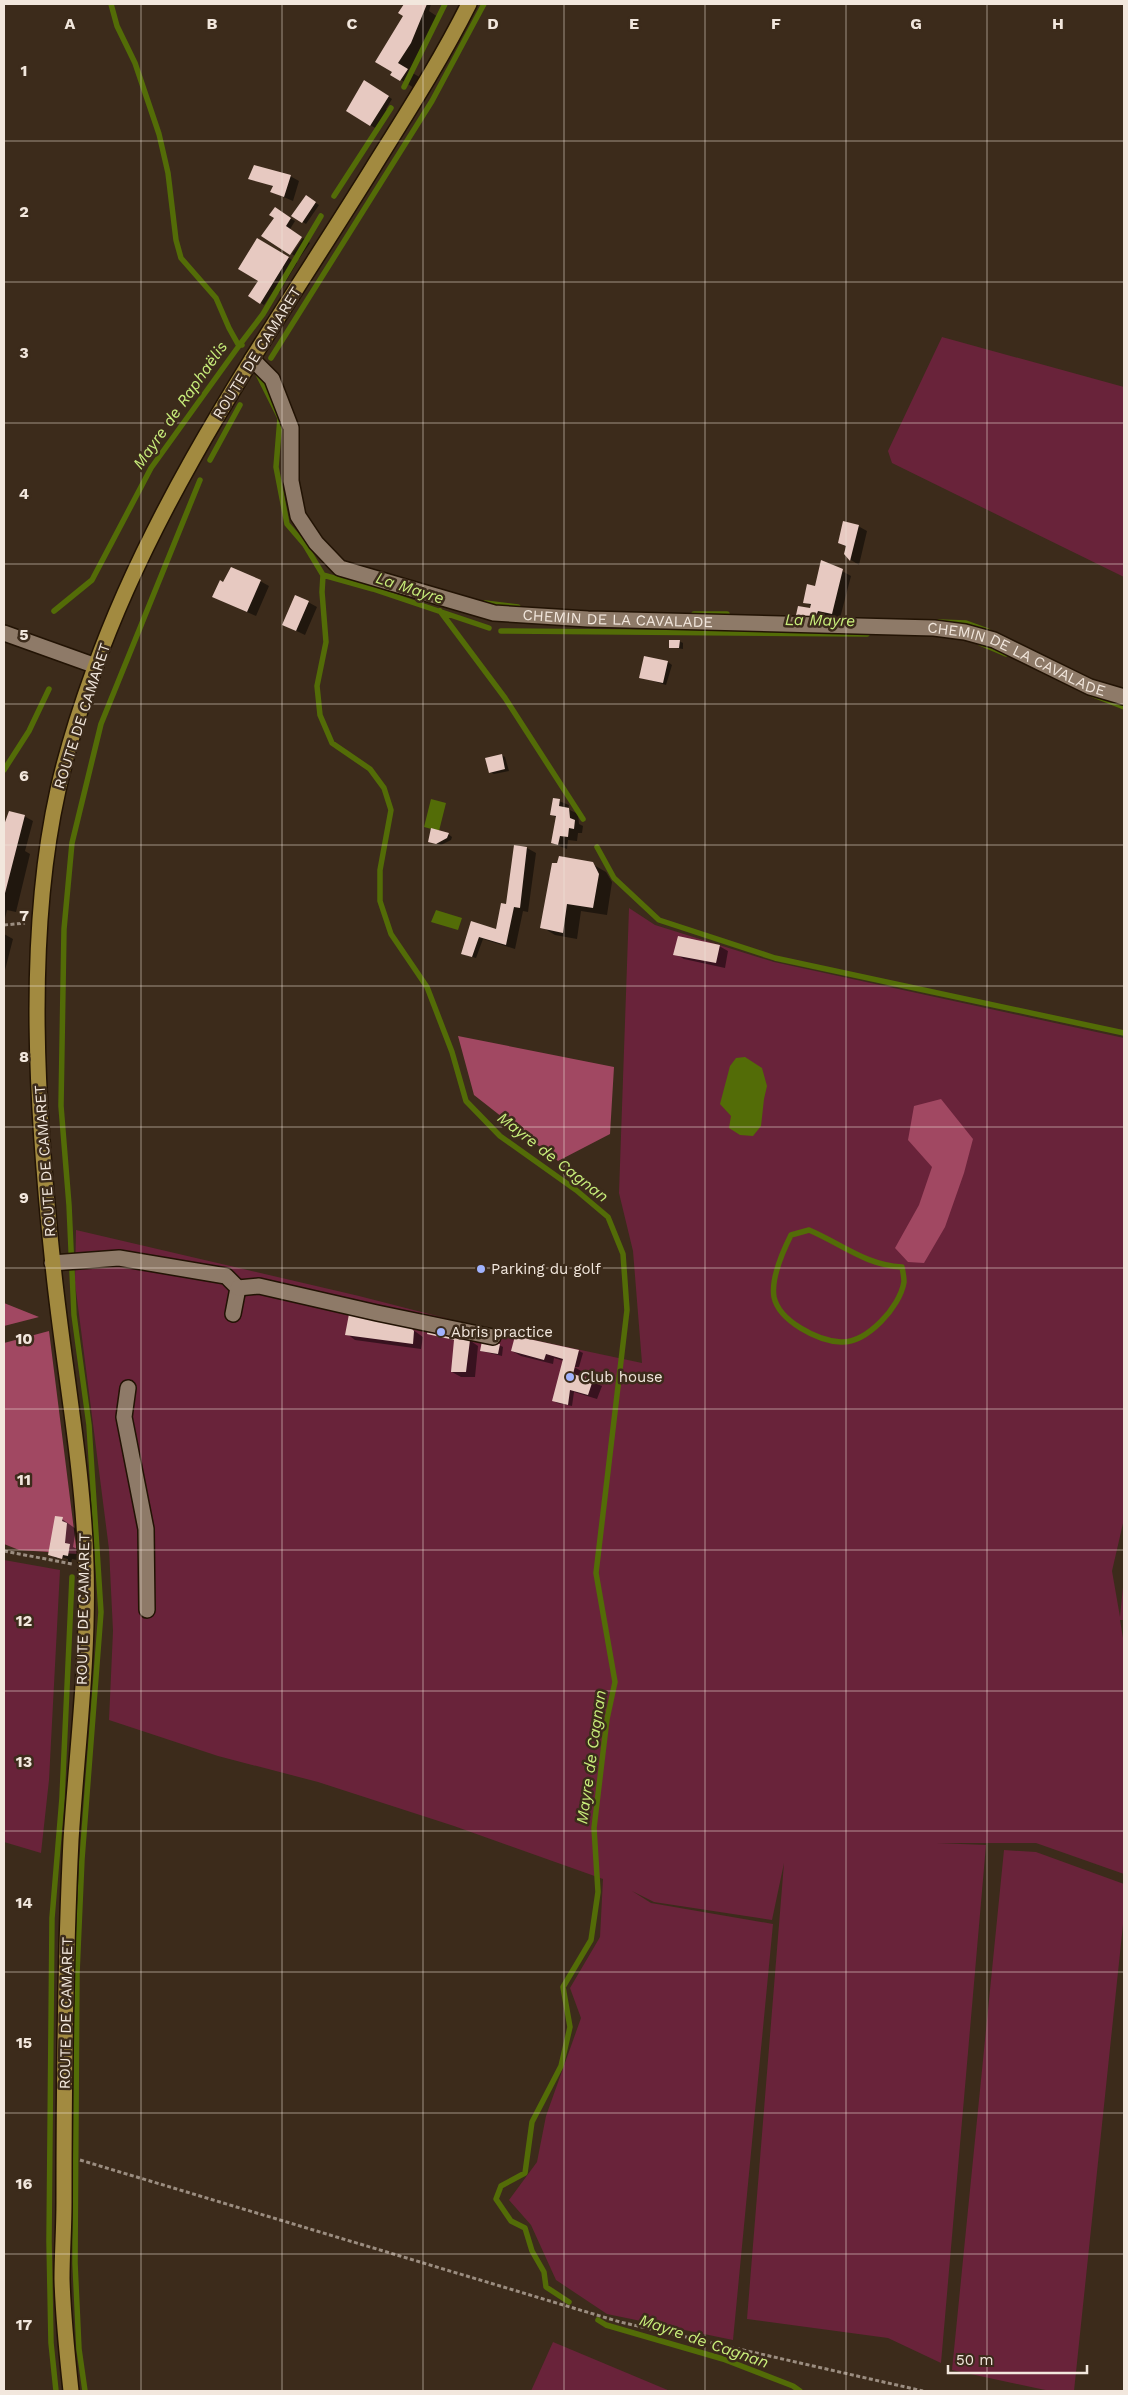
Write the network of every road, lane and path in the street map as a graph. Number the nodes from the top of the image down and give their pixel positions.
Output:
1 (469, 4) edge
2 (252, 359) junction
3 (4, 633) edge
4 (96, 666) junction
5 (1124, 697) edge
6 (52, 1263) junction
7 (238, 1288) junction
8 (233, 1314) dead end
9 (493, 1337) dead end
10 (128, 1388) dead end
11 (4, 1551) edge
12 (86, 1566) junction
13 (147, 1610) dead end
14 (63, 2155) junction
15 (71, 2391) edge
16 (923, 2391) edge

1 - 2 main road, ROUTE DE CAMARET
2 - 4 main road, ROUTE DE CAMARET
2 - 5 street, CHEMIN DE LA CAVALADE
3 - 4 street
4 - 6 main road, ROUTE DE CAMARET
6 - 7 street
6 - 12 main road, ROUTE DE CAMARET
7 - 8 street
7 - 9 street
10 - 13 street
11 - 12 path
12 - 14 main road, ROUTE DE CAMARET
14 - 15 main road, ROUTE DE CAMARET
14 - 16 path

